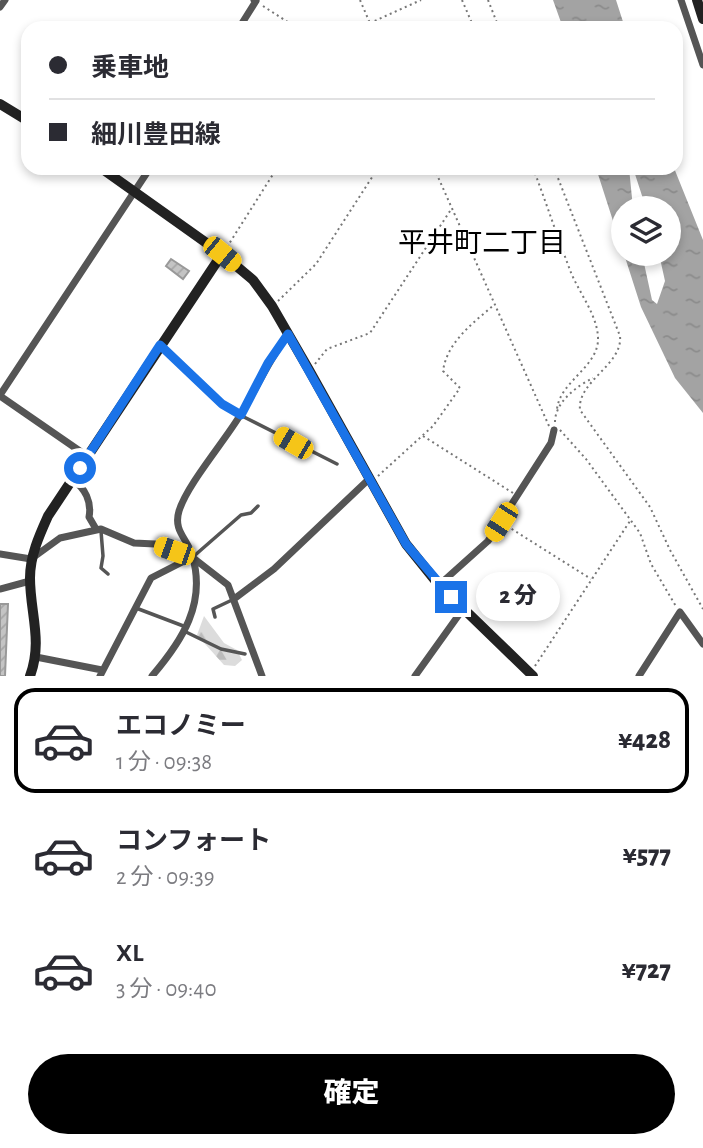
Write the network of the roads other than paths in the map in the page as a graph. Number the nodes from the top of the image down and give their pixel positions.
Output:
1 (5, 0) edge
2 (681, 0) edge
3 (255, 1) edge
4 (0, 8) edge
5 (243, 21) edge
6 (703, 65) edge
7 (0, 104) edge
8 (21, 117) edge
9 (111, 175) edge
10 (145, 175) edge
11 (135, 191) junction
12 (222, 254) junction
13 (288, 334) junction
14 (160, 345) junction
15 (0, 395) edge
16 (241, 415) junction
17 (554, 430) road end
18 (88, 456) junction
19 (337, 464) dead end
20 (73, 480) junction
21 (370, 480) junction
22 (258, 506) dead end
23 (99, 529) junction
24 (0, 554) edge
25 (192, 557) junction
26 (32, 559) junction
27 (108, 574) dead end
28 (30, 581) junction
29 (439, 585) junction
30 (0, 589) edge
31 (234, 599) junction
32 (136, 608) junction
33 (463, 609) junction
34 (215, 617) dead end
35 (187, 630) junction
36 (703, 644) edge
37 (245, 654) dead end
38 (36, 657) junction
39 (101, 673) edge
40 (532, 674) edge
41 (30, 676) edge
42 (152, 676) edge
43 (262, 676) edge
44 (415, 676) edge
45 (639, 676) edge

1 - 4 street
2 - 6 street
3 - 5 street
7 - 8 main road
9 - 11 main road
10 - 11 street
11 - 12 main road
11 - 15 street
12 - 13 main road
12 - 14 main road
13 - 16 street
13 - 21 main road
14 - 16 street
14 - 18 main road
15 - 18 street
16 - 19 lane
16 - 25 street
17 - 29 street
18 - 20 main road
20 - 23 street
20 - 26 main road
21 - 29 main road
21 - 31 street
22 - 25 lane
23 - 25 street
23 - 26 street
23 - 27 lane
24 - 26 street
25 - 31 street
25 - 32 street
25 - 35 street
26 - 28 main road
28 - 30 street
28 - 38 main road
29 - 33 main road
31 - 34 lane
31 - 43 street
32 - 35 lane
32 - 39 street
33 - 40 main road
33 - 44 street
35 - 37 lane
35 - 42 street
36 - 45 street
38 - 39 street
38 - 41 main road

